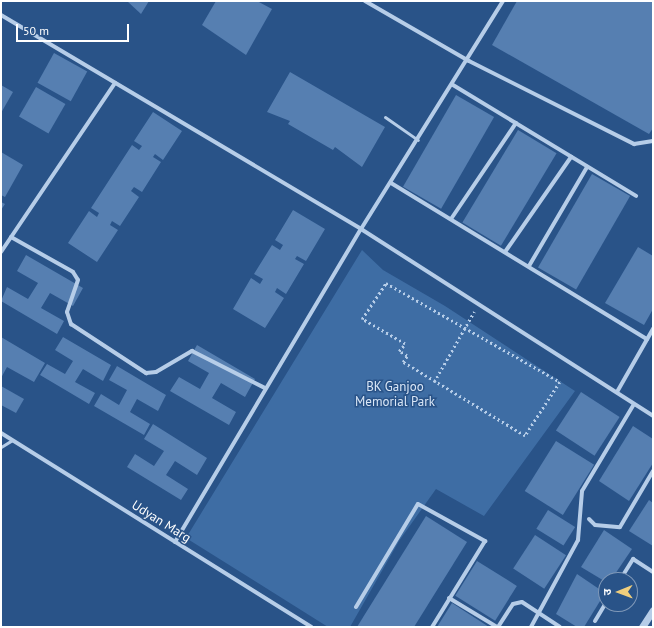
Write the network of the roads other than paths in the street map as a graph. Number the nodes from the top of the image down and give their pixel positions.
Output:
1 (365, 1) edge
2 (503, 1) edge
3 (1, 15) edge
4 (469, 61) junction
5 (115, 83) junction
6 (453, 85) junction
7 (385, 117) dead end
8 (516, 123) junction
9 (418, 140) junction
10 (653, 141) edge
11 (571, 157) junction
12 (587, 166) junction
13 (391, 183) junction
14 (636, 196) dead end
15 (451, 219) junction
16 (361, 230) junction
17 (11, 237) junction
18 (1, 252) edge
19 (505, 252) junction
20 (529, 266) junction
21 (653, 329) edge
22 (647, 339) junction
23 (266, 388) junction
24 (617, 392) junction
25 (634, 404) junction
26 (653, 416) edge
27 (1, 434) edge
28 (12, 440) junction
29 (1, 447) edge
30 (653, 471) edge
31 (589, 519) dead end
32 (175, 542) junction
33 (625, 572) edge
34 (653, 572) edge
35 (449, 598) junction
36 (356, 607) dead end
37 (653, 610) edge
38 (540, 612) junction
39 (600, 612) edge
40 (595, 621) dead end
41 (311, 627) edge
42 (432, 627) edge
43 (498, 627) edge
44 (531, 627) edge
45 (560, 627) edge
46 (642, 627) edge

1 - 4 street
2 - 4 street
3 - 5 street
4 - 6 street
4 - 10 street
5 - 16 street
5 - 17 street
6 - 8 street
6 - 9 street
7 - 9 lane
8 - 11 street
8 - 15 street
9 - 13 street
11 - 12 street
11 - 19 street
12 - 14 street
12 - 20 street
13 - 15 street
13 - 16 street
15 - 19 street
16 - 23 street
16 - 24 street
17 - 18 street
17 - 23 street
19 - 20 street
20 - 22 street
21 - 22 street
22 - 24 street
23 - 32 street
24 - 25 street
25 - 26 street
25 - 38 street
27 - 28 street, Udyan Marg
28 - 29 lane
28 - 32 street, Udyan Marg
30 - 31 street
32 - 41 street, Udyan Marg
33 - 34 street
35 - 36 street
35 - 42 street
35 - 43 street
37 - 46 street
38 - 43 street
38 - 44 street
38 - 45 street
39 - 40 street

